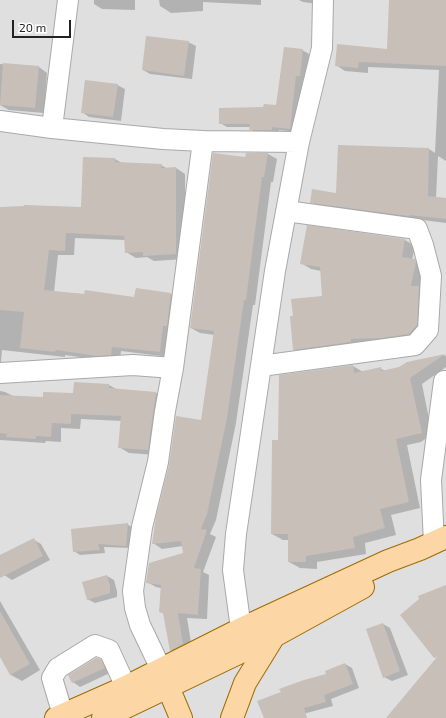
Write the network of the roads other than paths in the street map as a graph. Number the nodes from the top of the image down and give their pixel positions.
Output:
1 (68, 0) edge
2 (323, 0) edge
3 (0, 121) edge
4 (52, 128) junction
5 (203, 141) junction
6 (299, 142) junction
7 (286, 211) junction
8 (261, 366) junction
9 (173, 368) junction
10 (0, 373) edge
11 (444, 381) dead end
12 (433, 543) edge
13 (241, 628) junction
14 (274, 636) junction
15 (164, 678) junction
16 (126, 687) junction
17 (59, 717) edge
18 (104, 718) edge
19 (181, 718) edge
20 (232, 718) edge

1 - 4 street
2 - 6 street
3 - 4 street
4 - 5 street
5 - 6 street
5 - 9 street
6 - 7 street
7 - 8 street
7 - 8 street
8 - 13 street
9 - 10 street
9 - 15 street
11 - 12 street
12 - 13 main road
12 - 14 main road
13 - 15 main road
14 - 15 main road
14 - 20 main road
15 - 16 main road
15 - 18 main road
15 - 19 main road
16 - 17 main road
16 - 17 street

